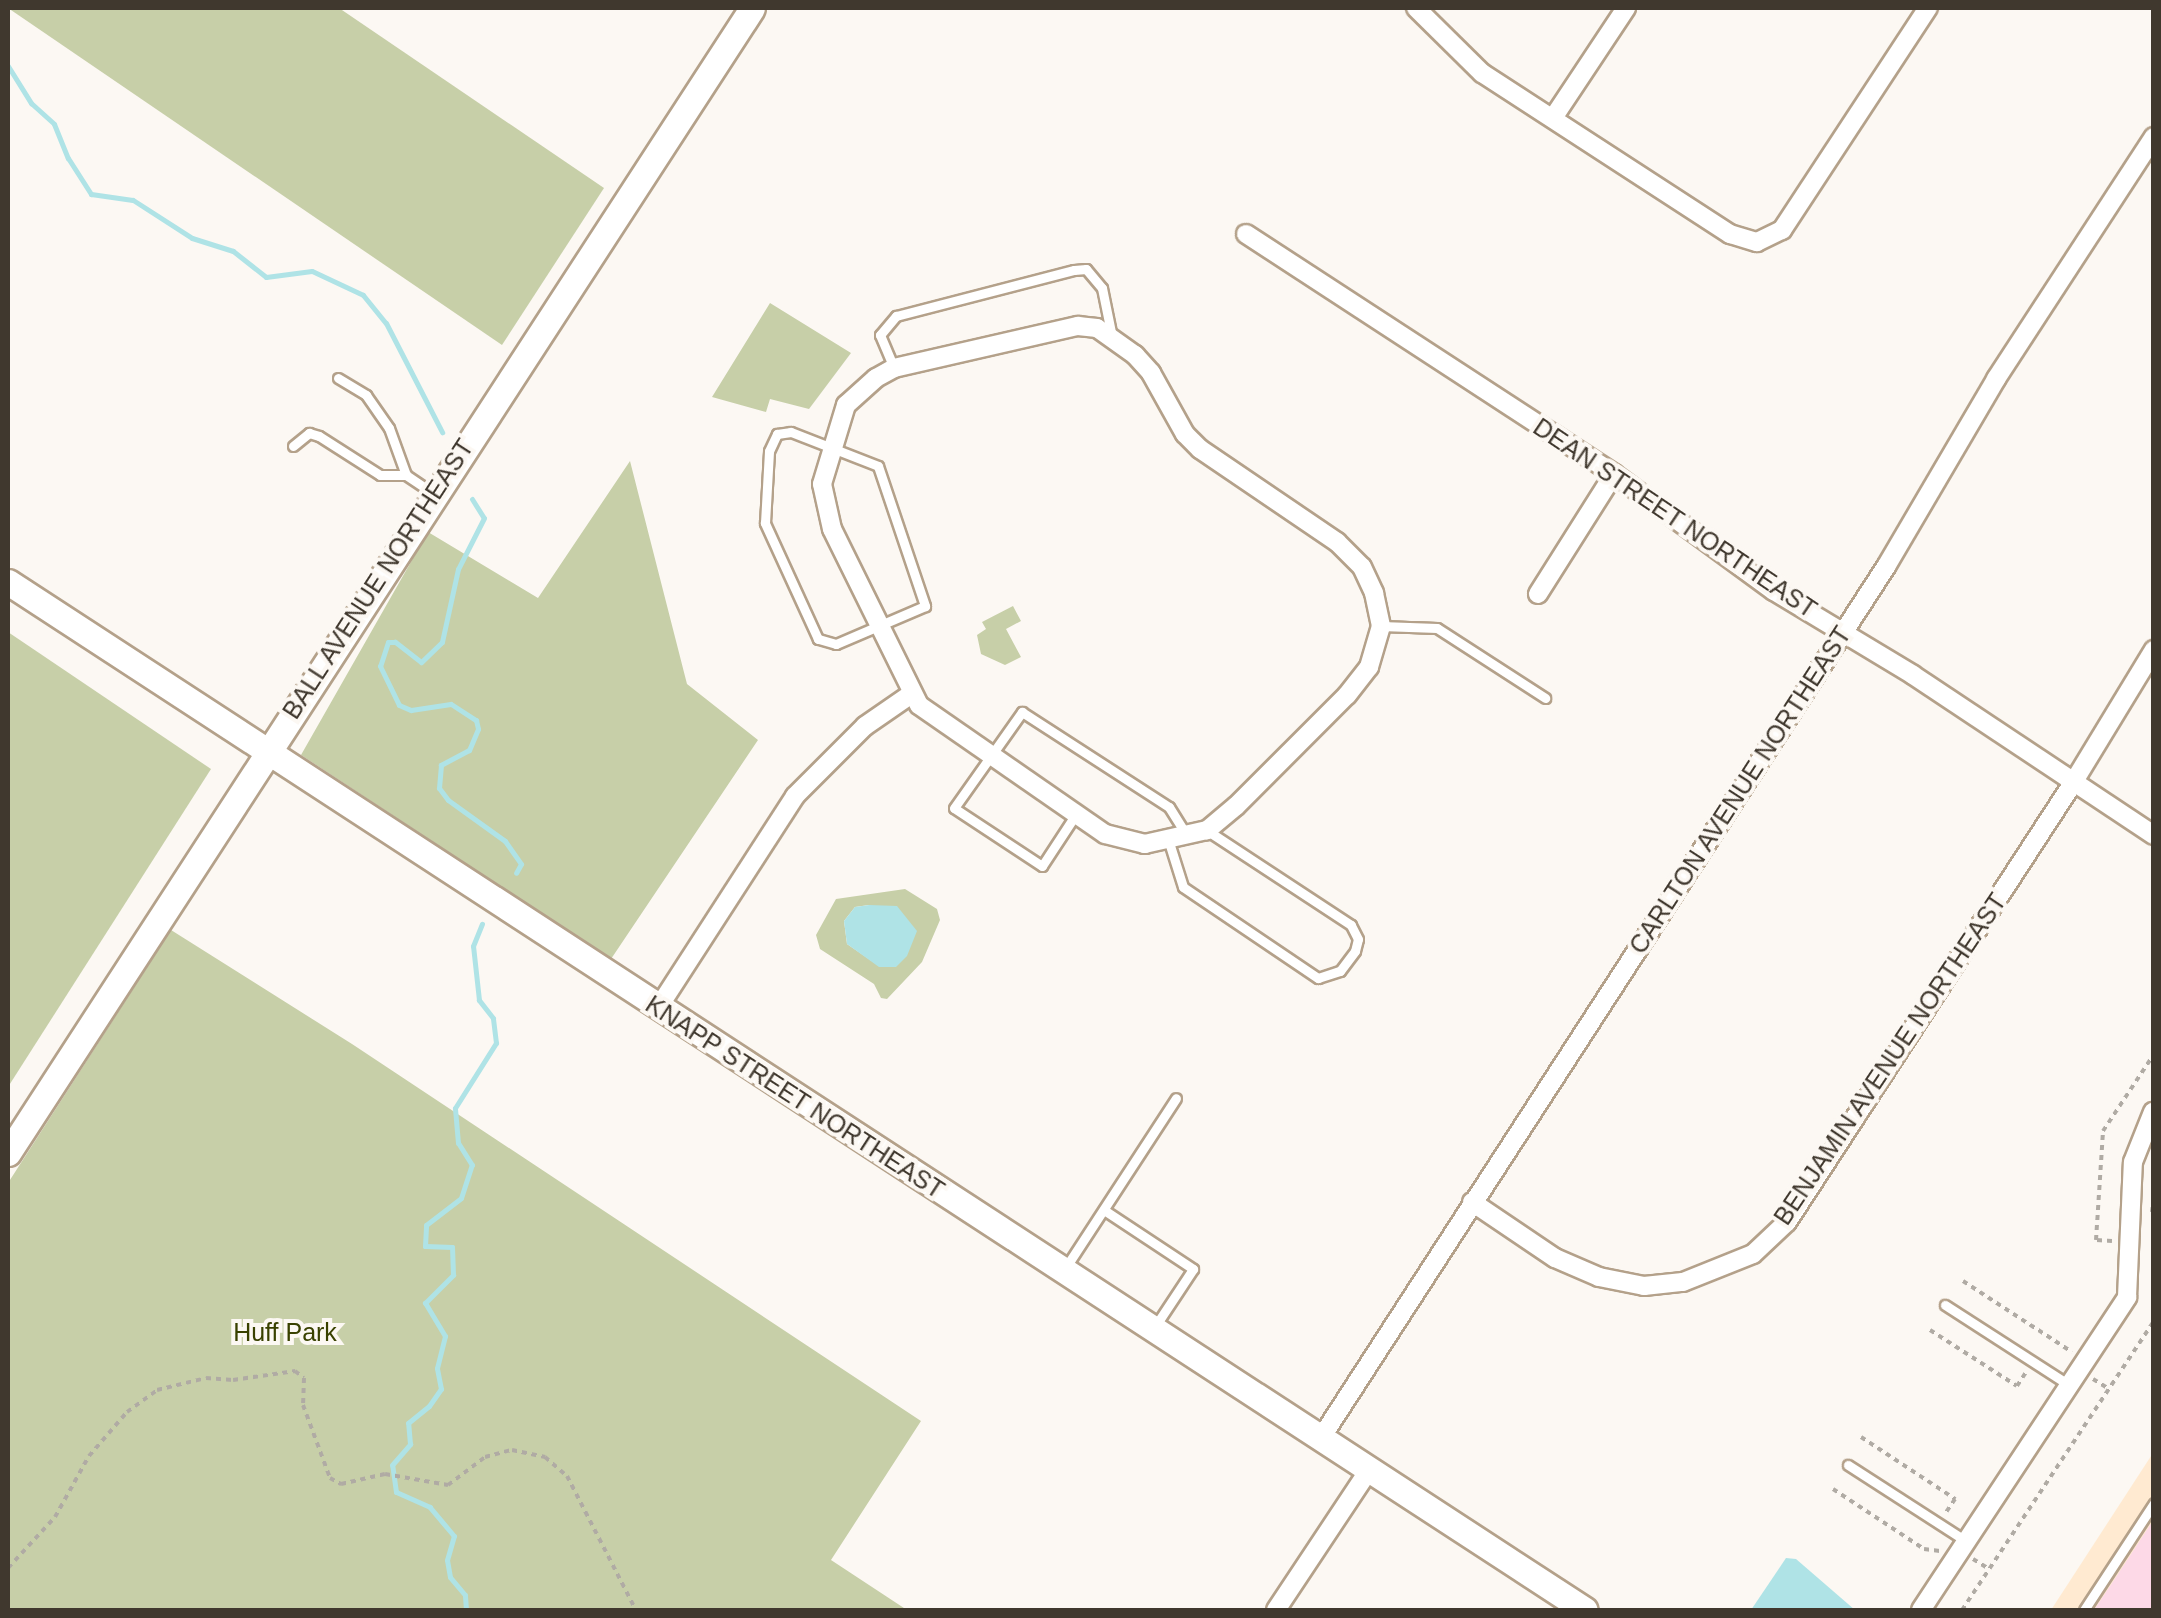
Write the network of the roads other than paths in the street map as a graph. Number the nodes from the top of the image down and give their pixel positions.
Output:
1 (752, 8) edge
2 (1416, 8) edge
3 (1626, 8) edge
4 (1928, 8) edge
5 (1553, 118) junction
6 (2154, 138) edge
7 (1246, 234) dead end
8 (1112, 337) junction
9 (894, 368) junction
10 (338, 378) dead end
11 (293, 446) dead end
12 (830, 447) junction
13 (1614, 474) junction
14 (406, 475) junction
15 (434, 494) junction
16 (8, 582) edge
17 (1538, 594) dead end
18 (1381, 626) junction
19 (879, 629) junction
20 (1842, 632) junction
21 (2154, 650) edge
22 (910, 695) junction
23 (1544, 698) dead end
24 (266, 752) junction
25 (989, 756) junction
26 (2073, 783) junction
27 (1076, 814) junction
28 (1207, 830) junction
29 (2154, 835) edge
30 (1177, 836) junction
31 (658, 1008) junction
32 (1176, 1098) dead end
33 (2153, 1112) edge
34 (8, 1153) edge
35 (1472, 1202) junction
36 (1104, 1210) junction
37 (1063, 1272) junction
38 (1945, 1305) dead end
39 (1152, 1330) junction
40 (2069, 1385) junction
41 (1320, 1438) junction
42 (1848, 1465) dead end
43 (1369, 1470) junction
44 (2154, 1503) edge
45 (1962, 1548) junction
46 (1276, 1610) edge
47 (1585, 1610) edge
48 (1921, 1610) edge
49 (2084, 1610) edge

1 - 15 main road, BALL AVENUE NORTHEAST
2 - 5 street
3 - 5 street
4 - 5 street
6 - 20 street, CARLTON AVENUE NORTHEAST
7 - 13 street, DEAN STREET NORTHEAST
8 - 9 street
8 - 9 lane
8 - 18 street
9 - 12 street
10 - 14 lane
11 - 14 lane
12 - 19 street
12 - 19 lane
12 - 19 lane
13 - 17 street
13 - 20 street, DEAN STREET NORTHEAST
14 - 15 lane
15 - 24 main road, BALL AVENUE NORTHEAST
16 - 24 main road, KNAPP STREET NORTHEAST
18 - 23 lane
18 - 28 street
19 - 22 street
20 - 26 street, DEAN STREET NORTHEAST
20 - 35 street, CARLTON AVENUE NORTHEAST
21 - 26 street, BENJAMIN AVENUE NORTHEAST
22 - 25 street
22 - 31 street
24 - 31 main road, KNAPP STREET NORTHEAST
24 - 34 main road, BALL AVENUE NORTHEAST
25 - 27 street
25 - 27 lane
25 - 30 lane
26 - 29 street, DEAN STREET NORTHEAST
26 - 35 street, BENJAMIN AVENUE NORTHEAST
27 - 30 street
28 - 30 street
28 - 30 lane
31 - 37 main road, KNAPP STREET NORTHEAST
32 - 36 lane
33 - 40 street
35 - 41 street, CARLTON AVENUE NORTHEAST
36 - 37 lane
36 - 39 lane
37 - 39 main road, KNAPP STREET NORTHEAST
38 - 40 lane
39 - 41 main road, KNAPP STREET NORTHEAST
40 - 45 street
41 - 43 main road, KNAPP STREET NORTHEAST
42 - 45 lane
43 - 46 street
43 - 47 main road, KNAPP STREET NORTHEAST
44 - 49 lane
45 - 48 street

